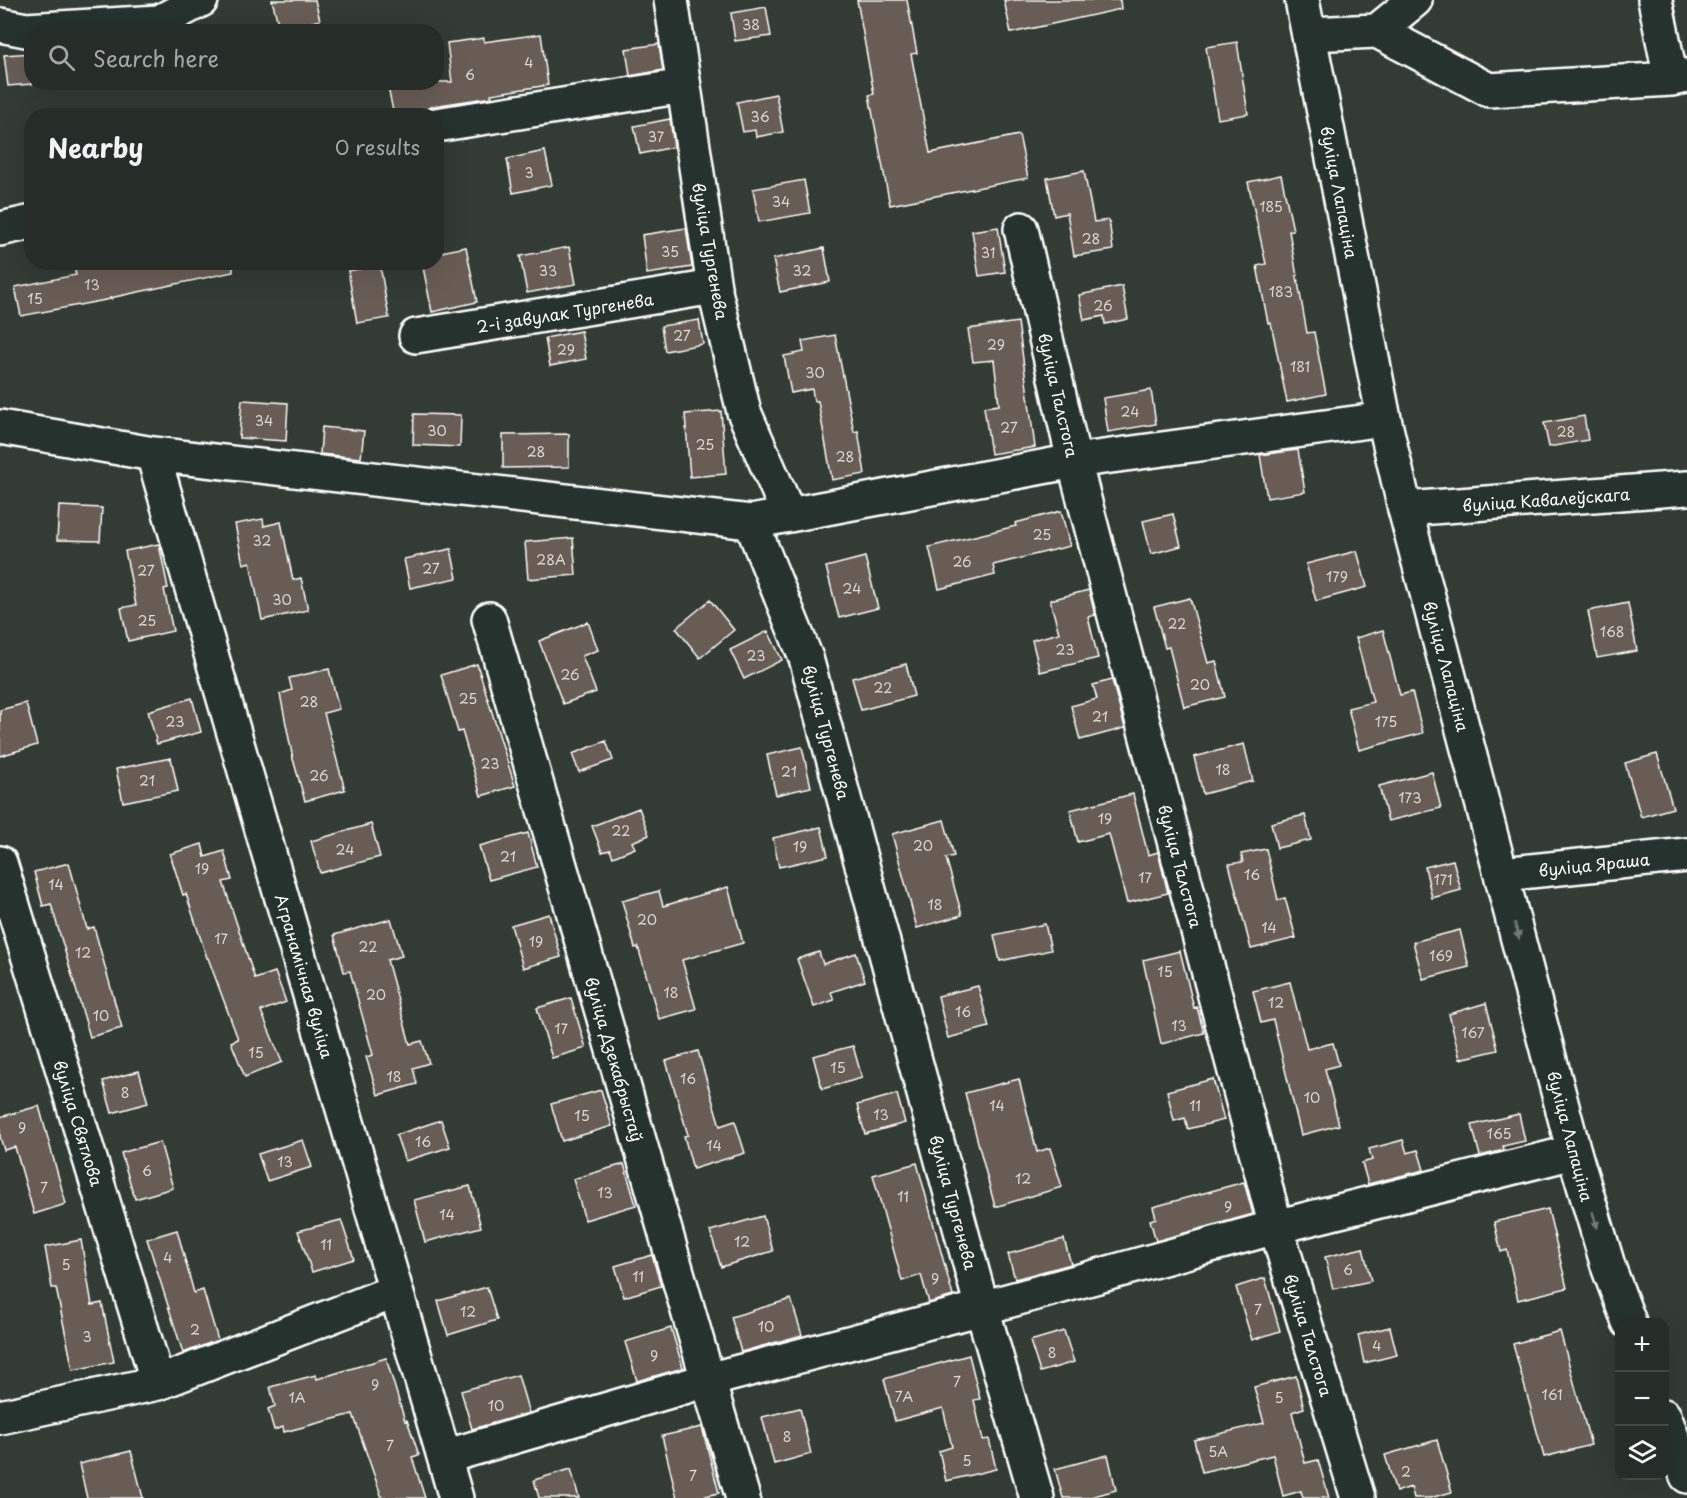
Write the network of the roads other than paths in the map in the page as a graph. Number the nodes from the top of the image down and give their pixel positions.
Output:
1 (201, 0) edge
2 (671, 0) edge
3 (1302, 0) edge
4 (1415, 0) edge
5 (1655, 0) edge
6 (126, 24) edge
7 (0, 25) edge
8 (24, 30) edge
9 (1377, 31) junction
10 (1309, 34) junction
11 (1679, 77) edge
12 (684, 86) junction
13 (444, 124) edge
14 (24, 224) edge
15 (0, 229) edge
16 (1022, 229) dead end
17 (714, 287) junction
18 (416, 336) dead end
19 (1384, 419) junction
20 (0, 427) edge
21 (153, 454) junction
22 (1074, 461) junction
23 (1687, 488) edge
24 (1405, 509) junction
25 (789, 515) junction
26 (751, 522) junction
27 (489, 619) dead end
28 (1687, 855) edge
29 (0, 863) edge
30 (1502, 874) junction
31 (1574, 1152) junction
32 (1276, 1227) junction
33 (396, 1291) junction
34 (982, 1308) junction
35 (1627, 1318) edge
36 (708, 1380) junction
37 (158, 1383) junction
38 (0, 1417) edge
39 (1669, 1426) edge
40 (444, 1457) junction
41 (1687, 1476) edge
42 (456, 1498) edge
43 (743, 1498) edge
44 (1037, 1498) edge
45 (1358, 1498) edge

1 - 6 street
2 - 12 street, вуліца Тургенева
3 - 10 street, вуліца Лапаціна
4 - 9 street
5 - 11 street
7 - 8 street
9 - 10 street
9 - 11 street
10 - 19 street, вуліца Лапаціна
12 - 13 street
12 - 17 street, вуліца Тургенева
14 - 15 street
16 - 22 street, вуліца Талстога
17 - 18 street, 2-і завулак Тургенева
17 - 25 street, вуліца Тургенева
19 - 22 street
19 - 24 street, вуліца Лапаціна
20 - 21 street
21 - 26 street
21 - 33 street, Агранамічная вуліца
22 - 25 street
22 - 32 street, вуліца Талстога
23 - 24 street, вуліца Кавалеўскага
24 - 30 street, вуліца Лапаціна
25 - 26 street
26 - 34 street, вуліца Тургенева
27 - 36 street, вуліца Дзекабрыстаў
28 - 30 street, вуліца Яраша
29 - 37 street, вуліца Святлова
30 -> 31 street, вуліца Лапаціна
31 - 32 street
31 -> 35 street, вуліца Лапаціна
32 - 34 street
32 - 45 street, вуліца Талстога
33 - 37 street
33 - 40 street, Агранамічная вуліца
34 - 36 street
34 - 44 street, вуліца Тургенева
36 - 40 street
36 - 43 street, вуліца Дзекабрыстаў
37 - 38 street
39 - 41 street
40 - 42 street, Агранамічная вуліца

